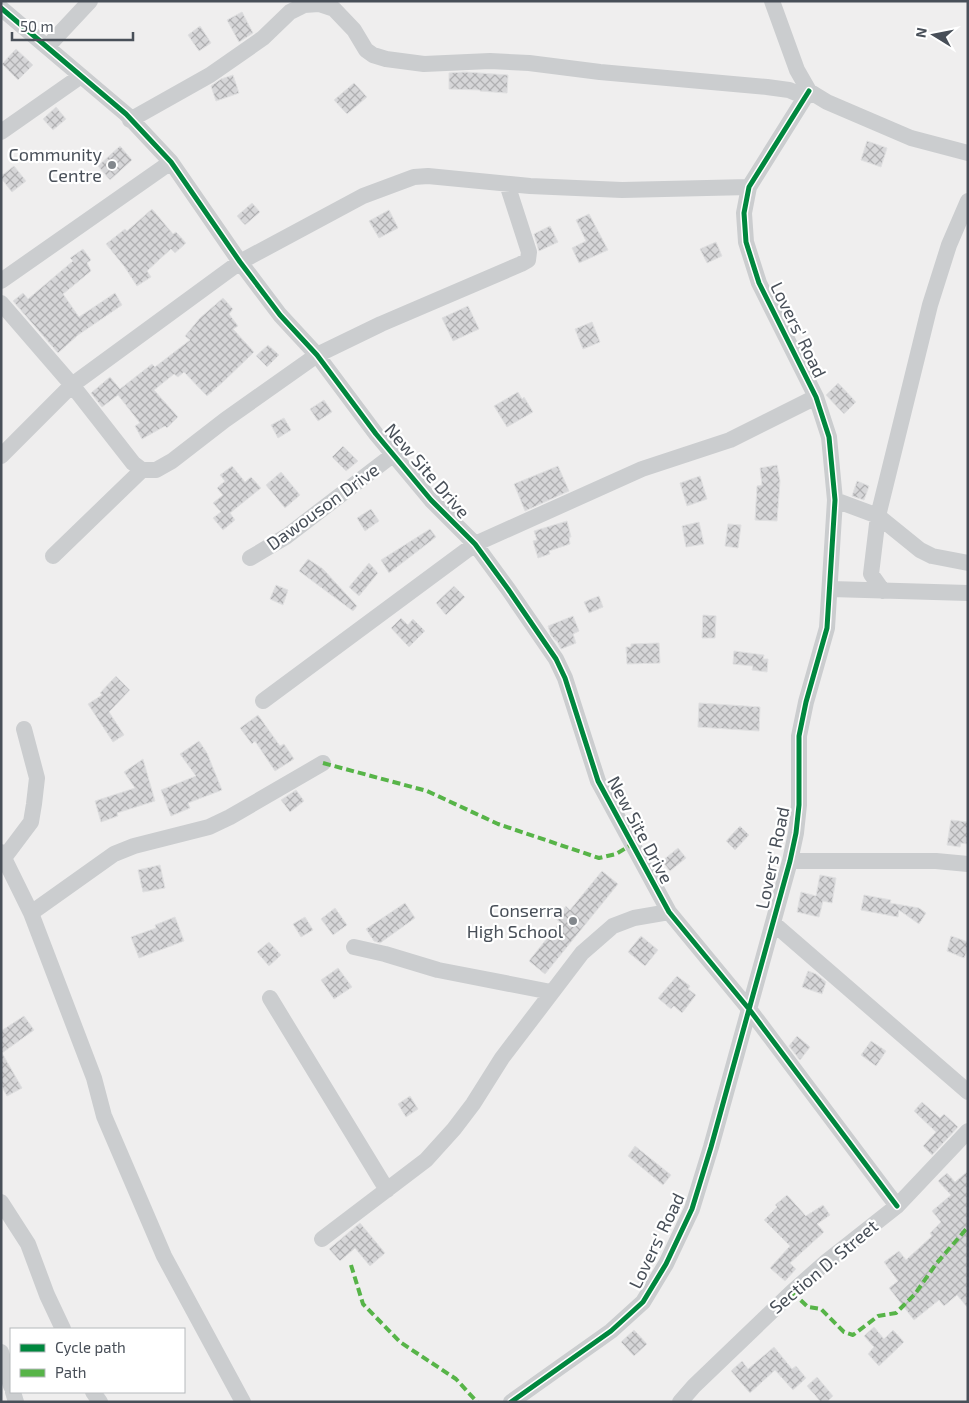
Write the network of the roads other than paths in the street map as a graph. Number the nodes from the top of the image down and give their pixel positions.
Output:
1 (90, 1) edge
2 (772, 1) edge
3 (284, 7) edge
4 (1, 8) edge
5 (47, 47) junction
6 (81, 76) junction
7 (807, 94) junction
8 (130, 120) junction
9 (1, 132) edge
10 (968, 153) edge
11 (171, 162) junction
12 (507, 184) junction
13 (749, 187) junction
14 (968, 201) edge
15 (240, 262) junction
16 (1, 281) edge
17 (1, 303) edge
18 (317, 355) junction
19 (72, 385) junction
20 (816, 397) junction
21 (394, 454) junction
22 (1, 456) edge
23 (142, 470) junction
24 (834, 500) junction
25 (878, 516) junction
26 (475, 544) junction
27 (52, 556) dead end
28 (250, 558) dead end
29 (968, 563) edge
30 (830, 589) junction
31 (883, 591) junction
32 (968, 593) edge
33 (263, 701) dead end
34 (24, 728) dead end
35 (323, 763) dead end
36 (3, 855) edge
37 (790, 861) junction
38 (968, 864) edge
39 (669, 912) junction
40 (31, 913) junction
41 (773, 923) junction
42 (354, 947) dead end
43 (552, 992) junction
44 (270, 998) dead end
45 (749, 1009) junction
46 (968, 1092) edge
47 (968, 1132) edge
48 (388, 1190) junction
49 (1, 1202) edge
50 (897, 1206) junction
51 (322, 1239) dead end
52 (63, 1328) edge
53 (1, 1352) edge
54 (10, 1383) edge
55 (243, 1402) edge
56 (511, 1402) edge
57 (680, 1402) edge

1 - 5 street
2 - 7 street
3 - 7 street
3 - 8 street
4 - 5 street, New Site Drive
5 - 6 street, New Site Drive
6 - 8 street, New Site Drive
6 - 9 street
7 - 10 street
7 - 13 street, Lovers' Road
8 - 11 street, New Site Drive
11 - 15 street, New Site Drive
11 - 16 street
12 - 13 street
12 - 15 street
12 - 18 street
13 - 20 street, Lovers' Road
14 - 25 street
15 - 18 street, New Site Drive
15 - 19 street
17 - 19 street
18 - 21 street, New Site Drive
18 - 23 street
19 - 22 street
19 - 23 street
20 - 24 street, Lovers' Road
20 - 26 street
21 - 26 street, New Site Drive
21 - 28 street, Dawouson Drive
23 - 27 street
24 - 25 street
24 - 30 street, Lovers' Road
25 - 29 street
25 - 31 street
26 - 33 street
26 - 39 street, New Site Drive
30 - 31 street
30 - 37 street, Lovers' Road
31 - 32 street
34 - 36 street
35 - 40 street
36 - 40 street
37 - 38 street
37 - 41 street, Lovers' Road
39 - 43 street
39 - 45 street, New Site Drive
40 - 55 street
41 - 45 street, Lovers' Road
41 - 46 street
42 - 43 street
43 - 48 street
44 - 48 street
45 - 50 street, New Site Drive
45 - 56 street, Lovers' Road
47 - 50 street, Section D. Street
48 - 51 street
49 - 52 street
50 - 57 street, Section D. Street
53 - 54 street

